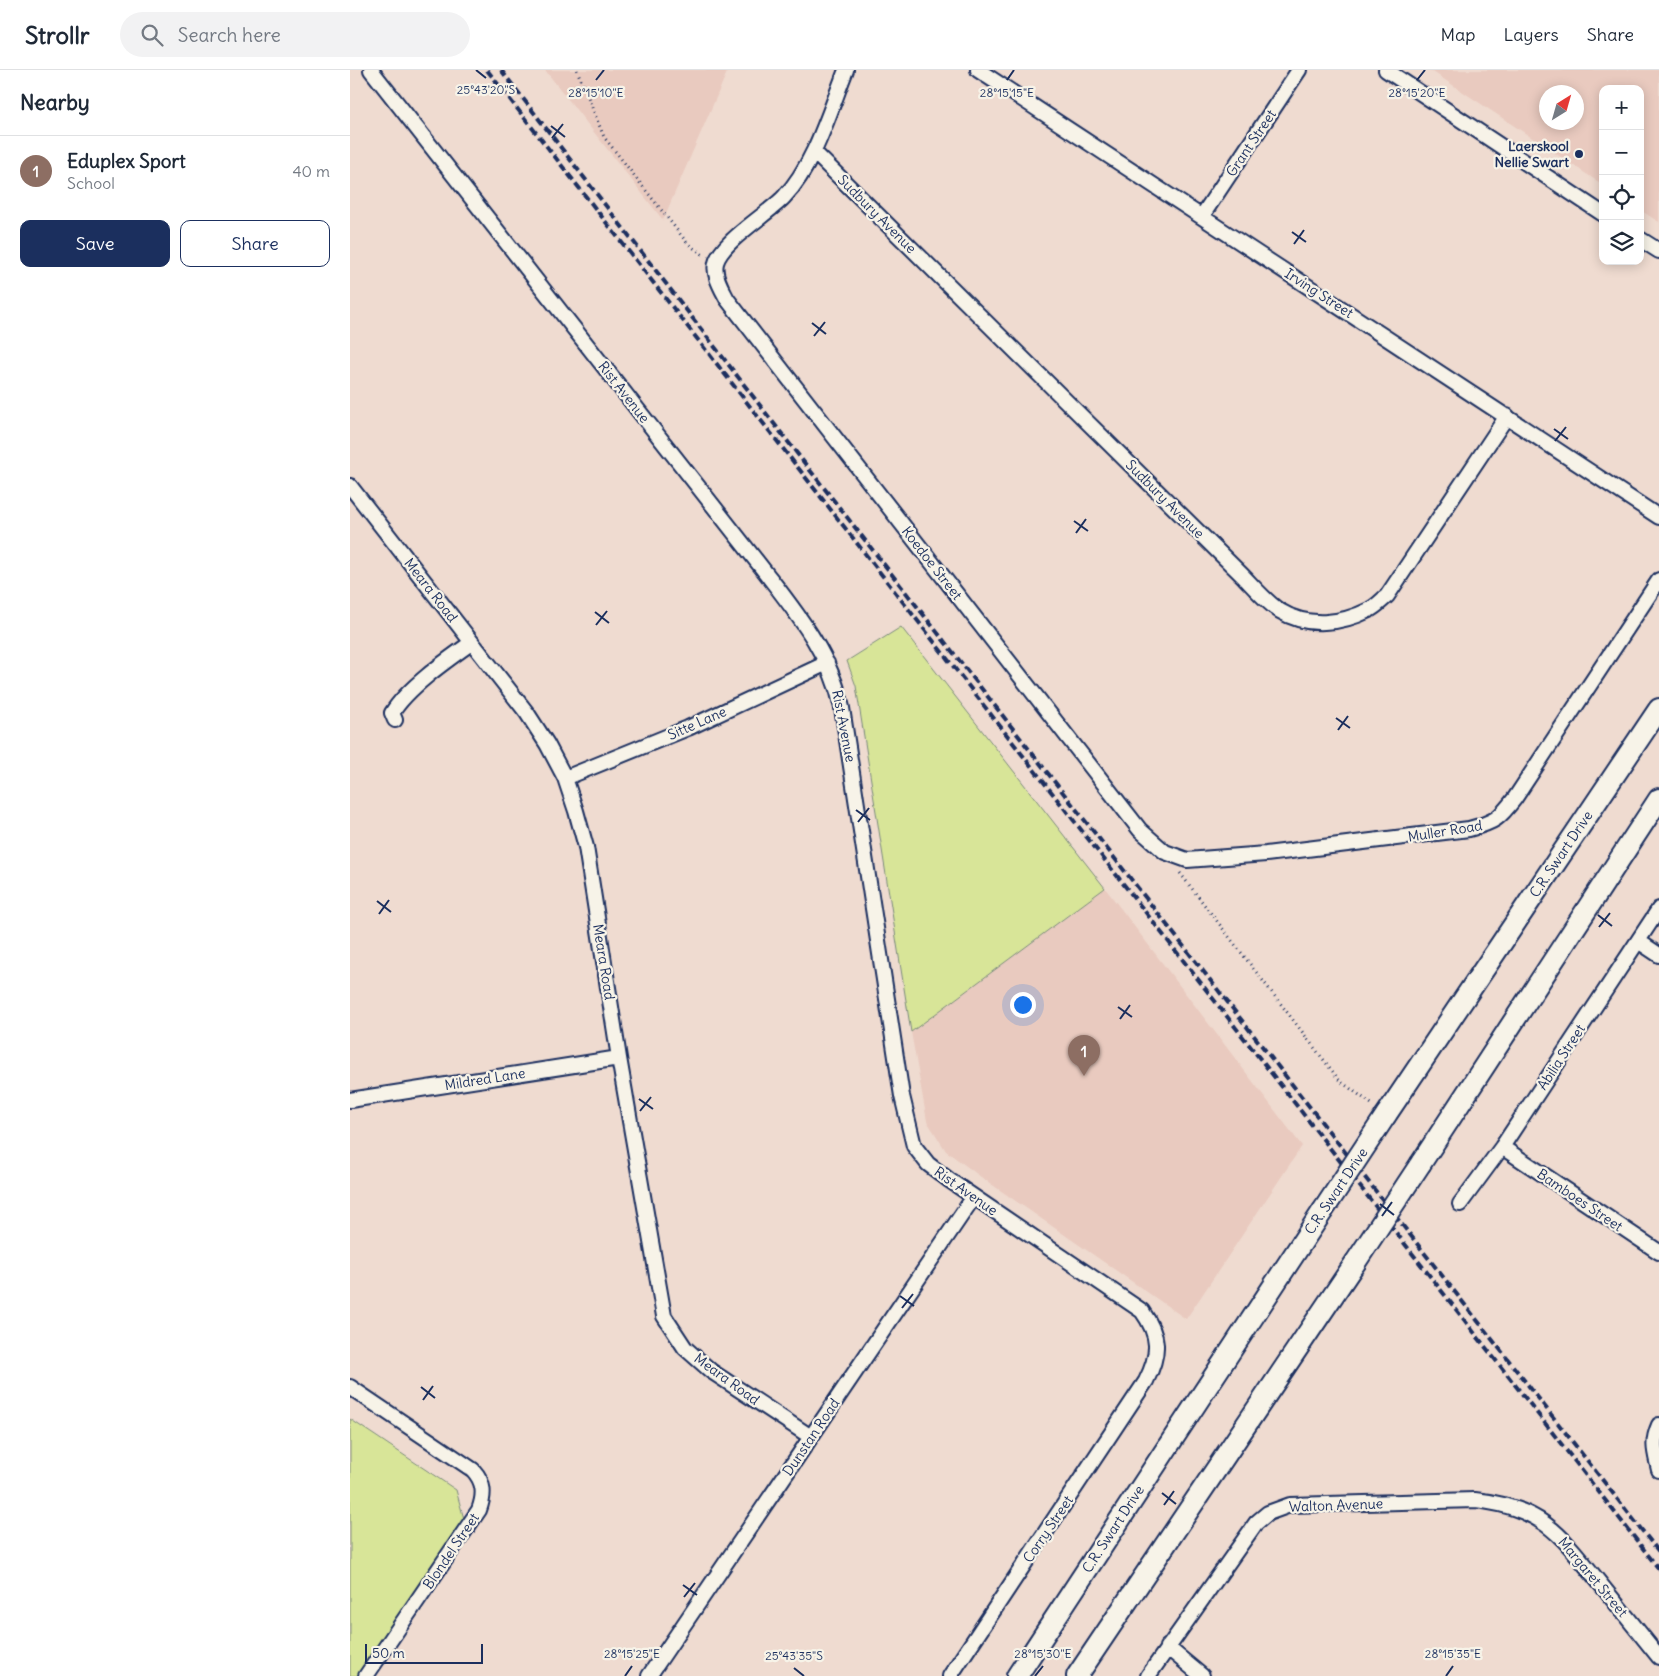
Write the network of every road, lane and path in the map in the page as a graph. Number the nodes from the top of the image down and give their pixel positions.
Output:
1 (371, 70) edge
2 (577, 70) edge
3 (846, 70) edge
4 (978, 70) edge
5 (1299, 70) edge
6 (1386, 70) edge
7 (814, 152) junction
8 (1599, 211) edge
9 (1202, 216) junction
10 (1644, 242) edge
11 (1659, 252) edge
12 (716, 264) junction
13 (1507, 416) junction
14 (350, 486) edge
15 (1659, 517) edge
16 (1659, 580) edge
17 (472, 643) junction
18 (828, 663) junction
19 (1659, 709) edge
20 (395, 720) dead end
21 (565, 778) junction
22 (1659, 799) edge
23 (1164, 852) junction
24 (1659, 908) edge
25 (1638, 941) junction
26 (1659, 955) edge
27 (619, 1058) junction
28 (350, 1100) edge
29 (1386, 1115) junction
30 (1502, 1147) junction
31 (973, 1198) junction
32 (1460, 1204) dead end
33 (1659, 1252) edge
34 (1146, 1381) joint
35 (350, 1387) edge
36 (1659, 1425) edge
37 (811, 1437) junction
38 (1659, 1470) edge
39 (1517, 1508) joint
40 (1167, 1647) junction
41 (1659, 1657) edge
42 (366, 1676) edge
43 (649, 1676) edge
44 (950, 1676) edge
45 (1017, 1676) edge
46 (1078, 1676) edge
47 (1148, 1676) edge
48 (1202, 1676) edge

1 - 18 street, Rist Avenue
2 - 12 path
3 - 7 street
4 - 9 street, Irving Street
5 - 9 street, Grant Street
6 - 8 street
7 - 12 street
7 - 13 street, Sudbury Avenue
9 - 13 street, Irving Street
10 - 11 street
12 - 23 street, Koedoe Street
13 - 15 street, Irving Street
14 - 17 street, Meara Road
16 - 23 street, Muller Road
17 - 20 street
17 - 21 street, Meara Road
18 - 21 street, Sitte Lane
18 - 31 street, Rist Avenue
19 - 29 main road, C.R. Swart Drive
21 - 27 street, Meara Road
22 - 46 main road, bridge
23 - 29 path
24 - 25 street, Abilia Street
25 - 26 street
25 - 30 street, Abilia Street
27 - 28 street, Mildred Lane
27 - 37 street, Meara Road
29 - 45 main road, C.R. Swart Drive, bridge
30 - 32 street, Abilia Street
30 - 33 street, Bamboes Street
31 - 34 street, Rist Avenue
31 - 37 street, Dunstan Road
34 - 44 street, Corry Street
35 - 42 street, Blondel Street
36 - 38 street
37 - 43 street, Dunstan Road
39 - 40 street, Walton Avenue
39 - 41 street, Margaret Street
40 - 47 street, Walton Avenue
40 - 48 street

